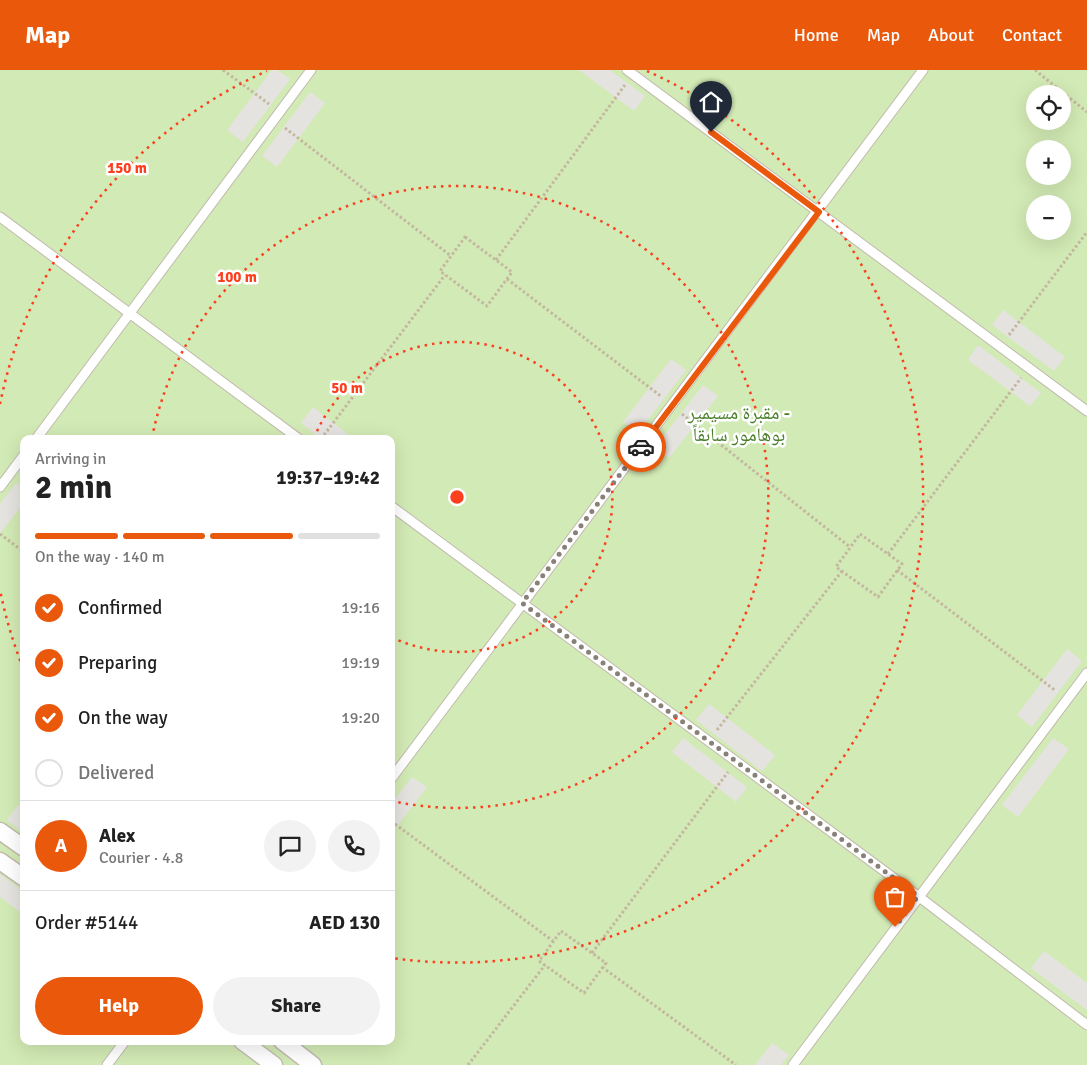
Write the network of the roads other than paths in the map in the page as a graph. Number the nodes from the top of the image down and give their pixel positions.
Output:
1 (310, 70) edge
2 (924, 70) edge
3 (630, 72) edge
4 (819, 212) junction
5 (0, 217) edge
6 (130, 314) junction
7 (1087, 411) edge
8 (39, 435) edge
9 (294, 435) edge
10 (20, 461) edge
11 (0, 487) edge
12 (395, 509) edge
13 (522, 603) junction
14 (1087, 673) edge
15 (395, 774) edge
16 (0, 831) edge
17 (20, 845) edge
18 (0, 861) edge
19 (20, 875) edge
20 (918, 896) junction
21 (1087, 1025) edge
22 (122, 1045) edge
23 (247, 1045) edge
24 (287, 1045) edge
25 (107, 1065) edge
26 (274, 1065) edge
27 (313, 1065) edge
28 (793, 1065) edge

1 - 6 lane
2 - 4 lane
3 - 4 lane
4 - 7 lane
4 - 13 lane
5 - 6 lane
6 - 8 lane
6 - 9 lane
10 - 11 lane
12 - 13 lane
13 - 15 lane
13 - 20 lane
14 - 20 lane
16 - 17 street
18 - 19 street
20 - 21 lane
20 - 28 lane
22 - 25 lane
23 - 26 street
24 - 27 street

